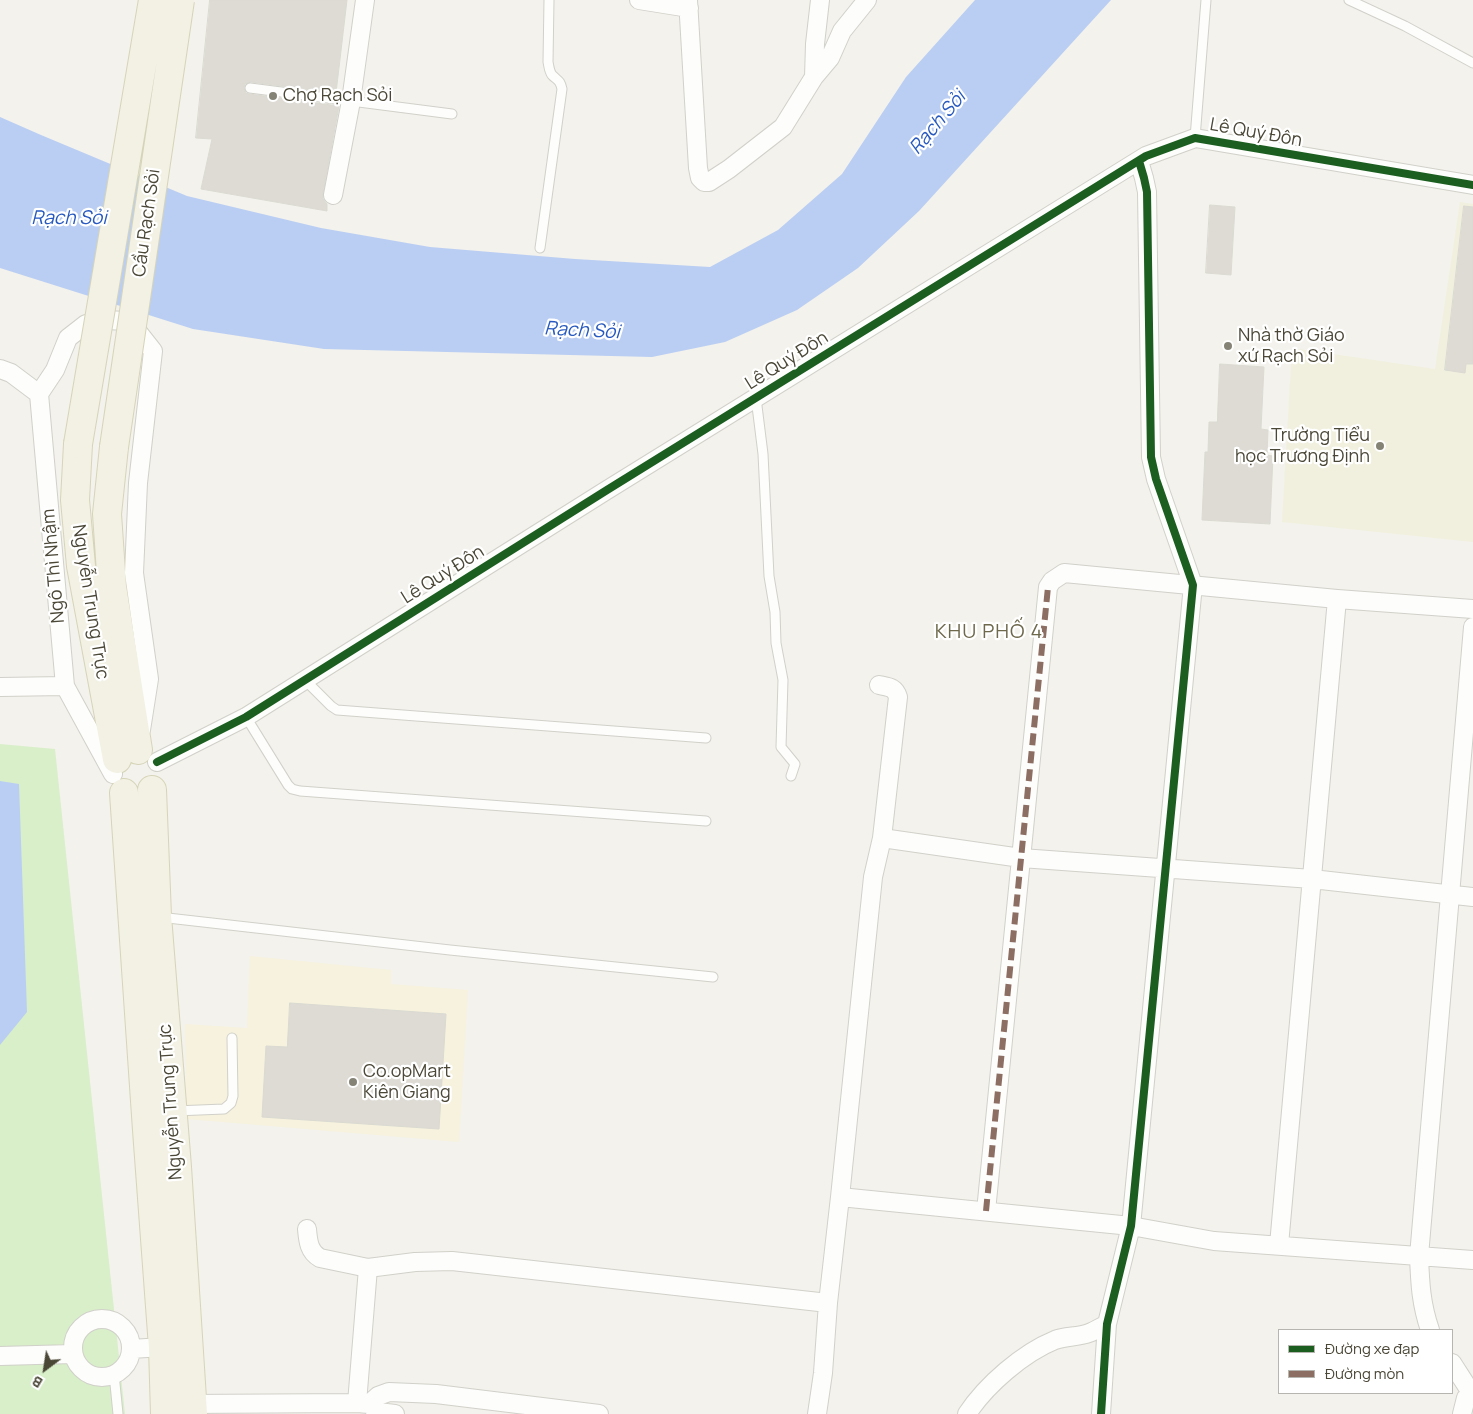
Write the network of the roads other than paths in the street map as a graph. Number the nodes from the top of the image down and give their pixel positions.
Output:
1 (153, 0) edge
2 (180, 0) edge
3 (365, 0) edge
4 (549, 0) edge
5 (639, 0) edge
6 (820, 0) edge
7 (867, 0) edge
8 (1206, 0) edge
9 (1349, 0) edge
10 (688, 4) edge
11 (1473, 63) edge
12 (814, 77) junction
13 (250, 88) dead end
14 (351, 101) junction
15 (452, 114) dead end
16 (1195, 138) junction
17 (1139, 161) junction
18 (1473, 185) edge
19 (333, 195) dead end
20 (540, 248) dead end
21 (0, 369) edge
22 (39, 394) junction
23 (756, 398) junction
24 (78, 444) joint
25 (114, 447) joint
26 (1193, 585) junction
27 (1337, 599) junction
28 (1473, 609) edge
29 (1473, 627) edge
30 (305, 680) junction
31 (879, 685) dead end
32 (65, 686) junction
33 (0, 688) edge
34 (246, 718) junction
35 (706, 738) dead end
36 (130, 767) junction
37 (791, 776) dead end
38 (706, 822) dead end
39 (882, 838) junction
40 (1021, 858) junction
41 (1166, 869) junction
42 (1312, 879) junction
43 (1450, 895) junction
44 (1473, 897) edge
45 (157, 916) junction
46 (713, 977) dead end
47 (232, 1038) dead end
48 (172, 1112) junction
49 (840, 1197) junction
50 (986, 1211) junction
51 (1131, 1226) junction
52 (307, 1229) dead end
53 (1279, 1246) junction
54 (1419, 1256) junction
55 (1473, 1260) edge
56 (368, 1268) junction
57 (828, 1303) junction
58 (1107, 1324) junction
59 (1430, 1329) edge
60 (175, 1346) junction
61 (131, 1349) junction
62 (73, 1354) junction
63 (0, 1356) edge
64 (1453, 1365) edge
65 (114, 1374) junction
66 (1472, 1394) edge
67 (363, 1403) junction
68 (192, 1409) edge
69 (165, 1410) edge
70 (118, 1414) edge
71 (395, 1414) edge
72 (599, 1414) edge
73 (818, 1414) edge
74 (968, 1414) edge
75 (1101, 1414) edge
76 (1462, 1414) edge

1 - 24 main road, Cầu Rạch Sỏi, bridge
2 - 25 main road, Cầu Rạch Sỏi, bridge
3 - 14 street
4 - 20 lane
5 - 10 street
6 - 12 street
7 - 12 street
8 - 16 lane
9 - 11 lane
10 - 12 street
13 - 14 lane
14 - 15 lane
14 - 19 street
16 - 17 street, Lê Quý Đôn
16 - 18 street, Lê Quý Đôn
17 - 23 street, Lê Quý Đôn
17 - 26 street
21 - 22 street
22 - 32 street, Ngô Thì Nhậm
22 - 36 street
23 - 30 street, Lê Quý Đôn
23 - 37 lane
24 - 36 main road, Nguyễn Trung Trực
25 - 36 main road, Nguyễn Trung Trực
26 - 27 street
26 - 40 street
26 - 41 street
27 - 28 street
27 - 42 street
29 - 43 street
30 - 34 street, Lê Quý Đôn
30 - 35 lane
31 - 39 street
32 - 33 street
32 - 36 street, Ngô Thì Nhậm
34 - 36 street, Lê Quý Đôn
34 - 38 lane
36 - 45 main road, Nguyễn Trung Trực
36 - 60 main road, Nguyễn Trung Trực
39 - 40 street
39 - 49 street
40 - 41 street
40 - 50 street
41 - 42 street
41 - 51 street
42 - 43 street
42 - 53 street
43 - 44 street
43 - 54 street
45 - 46 lane
45 - 48 main road, Nguyễn Trung Trực
47 - 48 lane
48 - 60 main road, Nguyễn Trung Trực
49 - 50 street
49 - 57 street
50 - 51 street
51 - 53 street
51 - 58 street
52 - 56 street
53 - 54 street
54 - 55 street
54 - 59 street
56 - 57 street
56 - 67 street
57 - 73 street
58 - 74 street
58 - 75 street
60 - 61 street
60 - 68 main road, Nguyễn Trung Trực
60 - 69 main road, Nguyễn Trung Trực
61 - 62 street
61 - 65 street
62 - 63 street
62 - 65 street
64 - 66 street
65 - 70 lane
66 - 76 street
67 - 68 street
67 - 71 street
67 - 72 street
68 - 69 street

